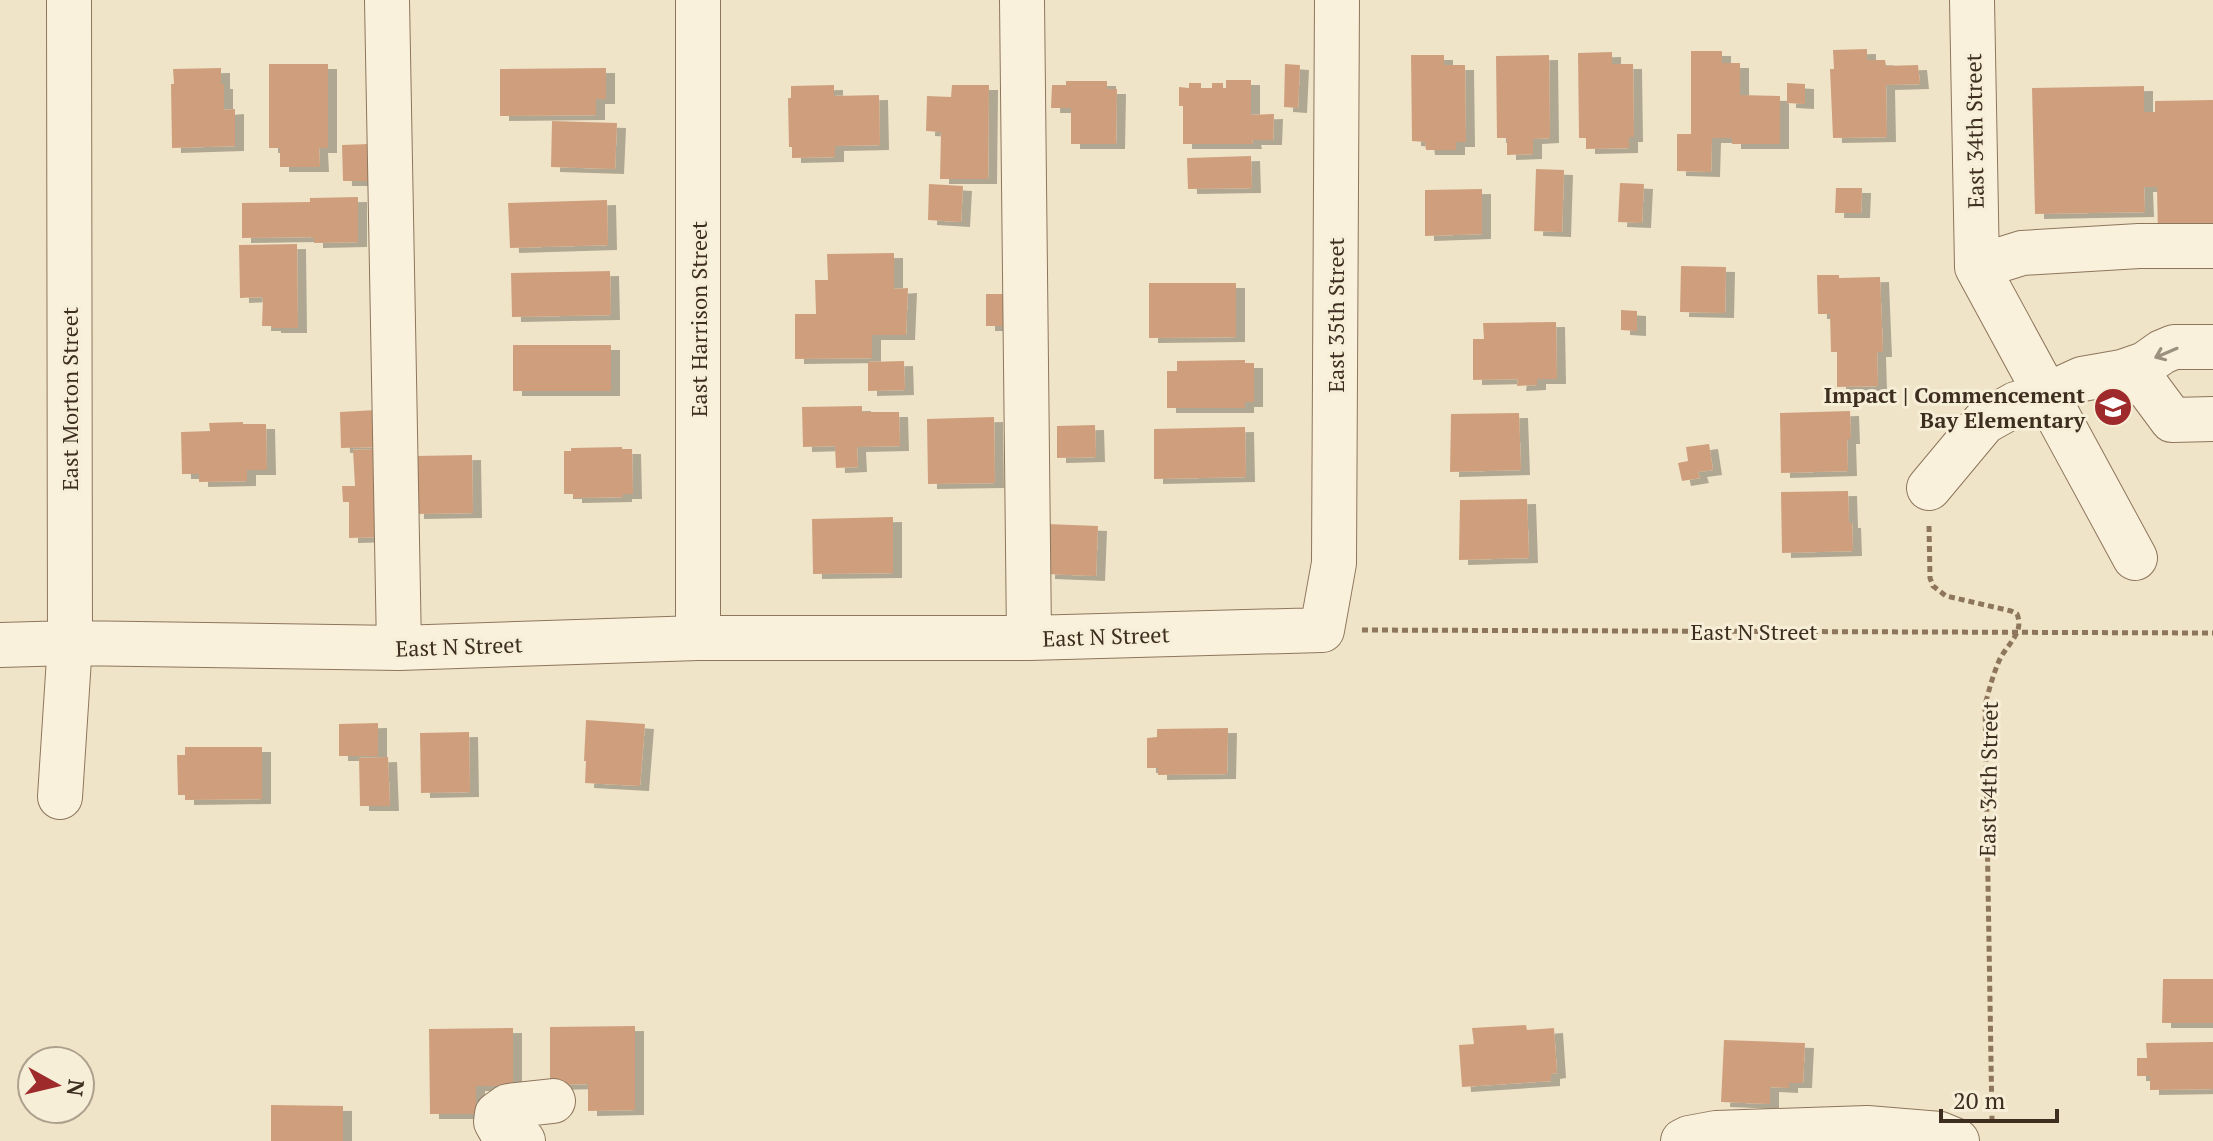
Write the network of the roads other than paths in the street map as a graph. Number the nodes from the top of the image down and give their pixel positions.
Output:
1 (69, 0) edge
2 (387, 0) edge
3 (698, 0) edge
4 (1022, 0) edge
5 (1337, 0) edge
6 (1972, 0) edge
7 (2213, 246) edge
8 (1977, 267) junction
9 (2213, 347) edge
10 (2122, 372) junction
11 (2047, 395) junction
12 (2213, 419) edge
13 (1929, 488) road end
14 (2135, 558) dead end
15 (1322, 630) joint
16 (698, 638) junction
17 (1029, 638) junction
18 (70, 643) junction
19 (0, 645) edge
20 (399, 648) junction
21 (60, 797) dead end
22 (553, 1101) dead end
23 (1974, 1134) edge
24 (523, 1141) edge
25 (1683, 1141) edge

1 - 18 street, East Morton Street
2 - 20 street
3 - 16 street, East Harrison Street
4 - 17 street
5 - 15 street, East 35th Street
6 - 8 street, East 34th Street
7 - 8 street
8 - 11 street, East 34th Street
9 -> 10 street
10 - 11 street
10 - 12 street
11 - 13 street
11 - 14 street, East 34th Street
15 - 17 street, East N Street
16 - 17 street, East N Street
16 - 20 street, East N Street
18 - 19 street, East N Street
18 - 20 street, East N Street
18 - 21 street, East Morton Street
22 - 24 street
23 - 25 street

